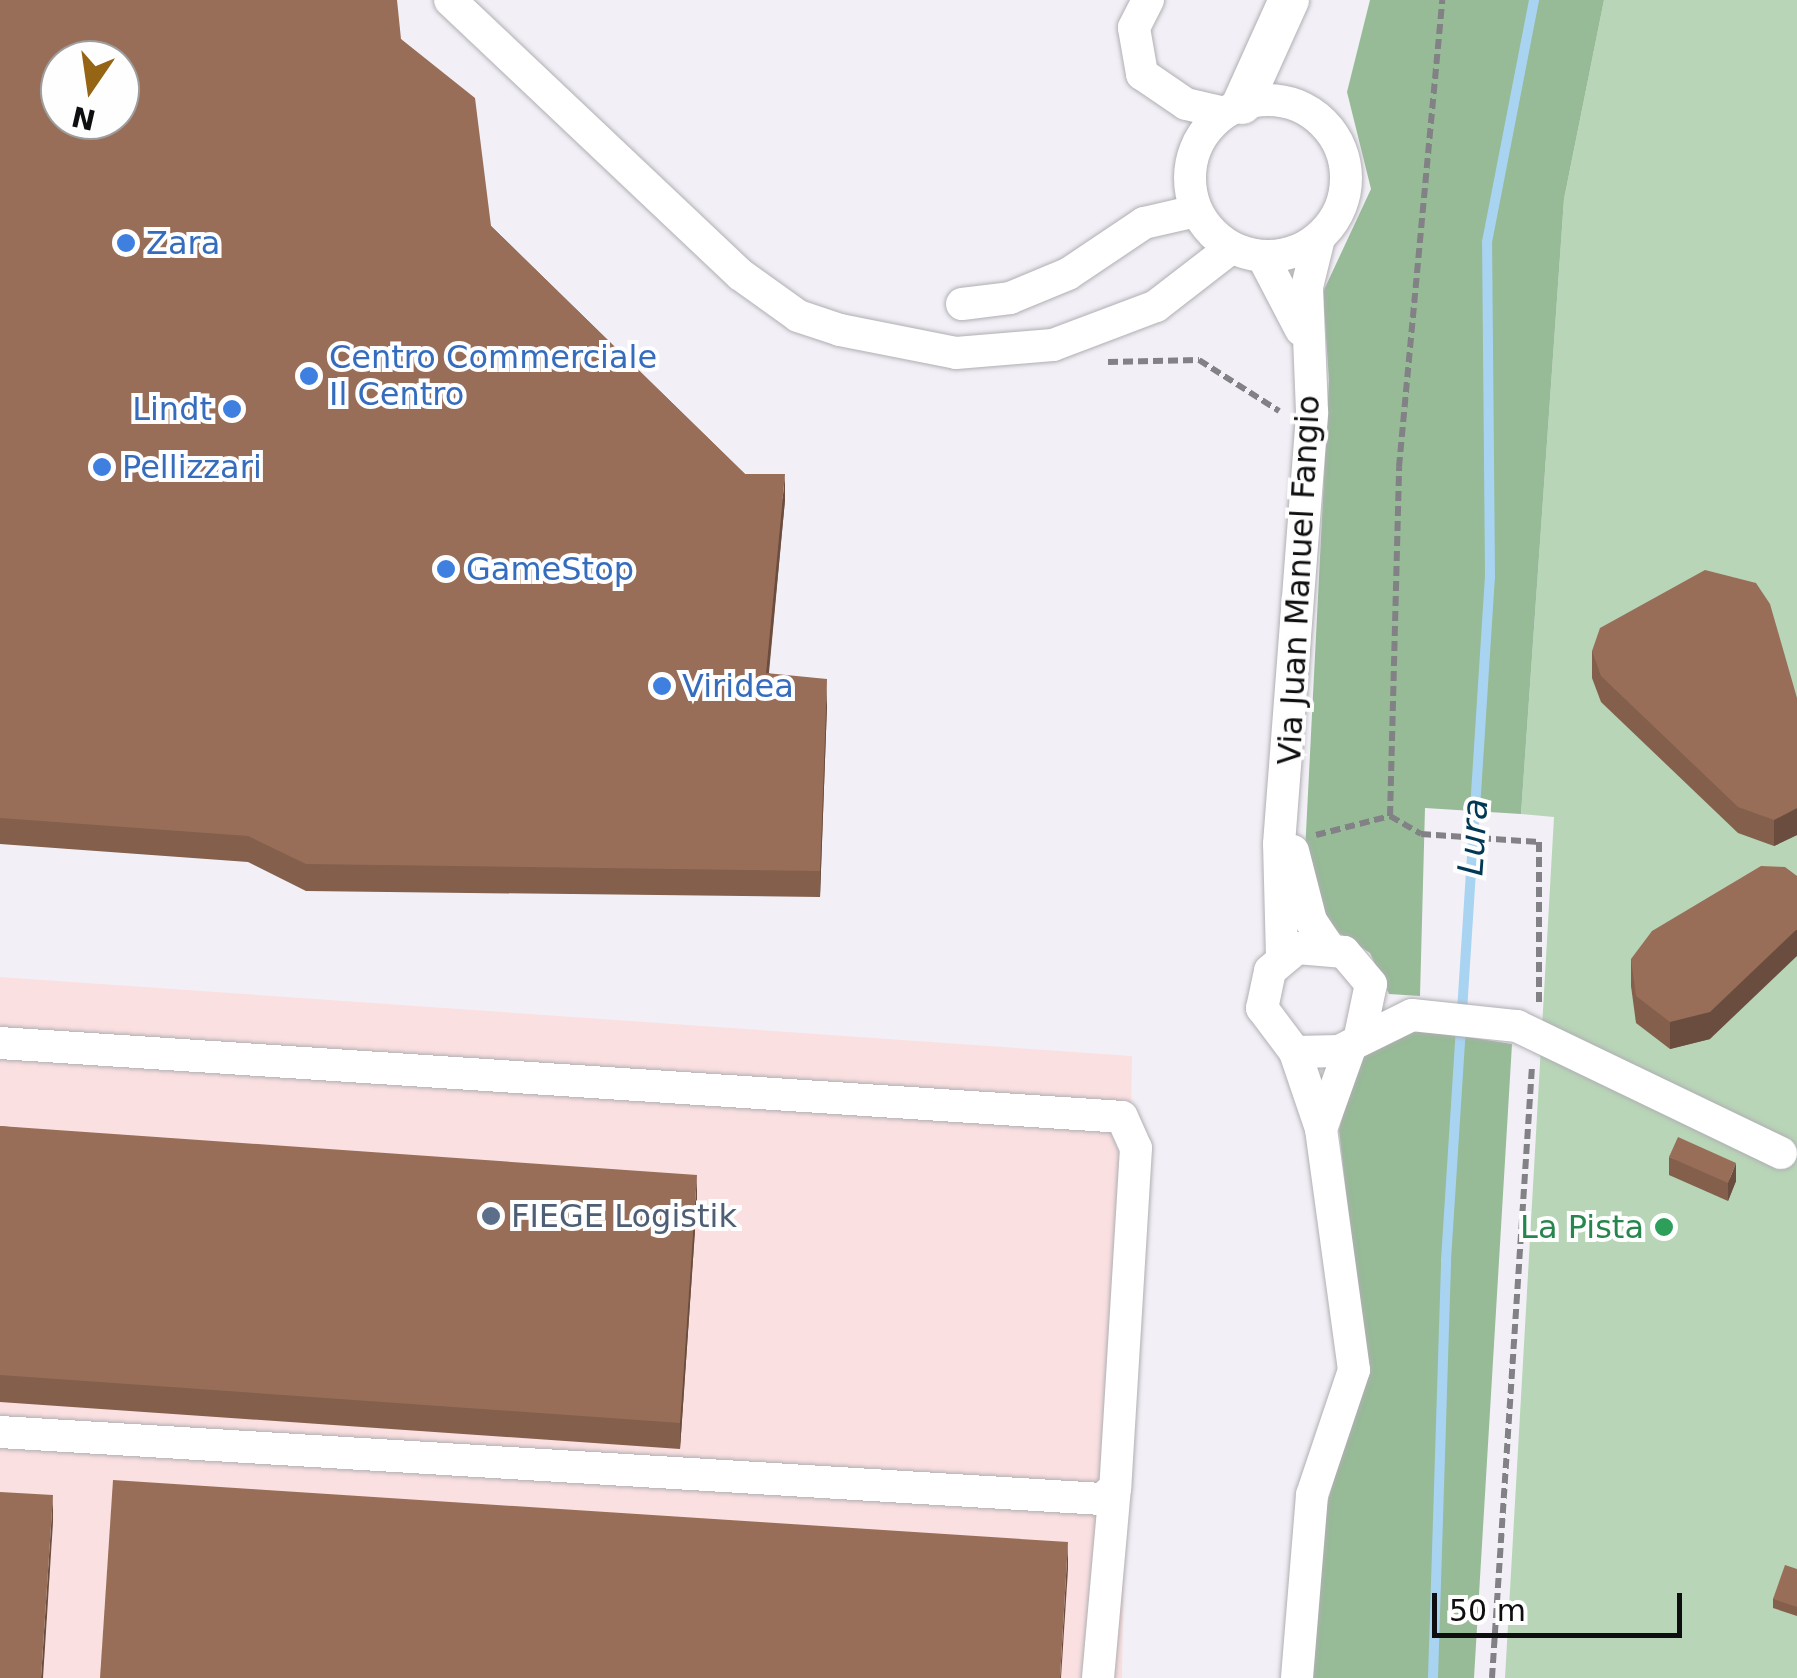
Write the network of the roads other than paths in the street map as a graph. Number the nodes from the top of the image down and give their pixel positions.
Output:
1 (450, 0) edge
2 (1148, 0) edge
3 (1289, 0) edge
4 (1233, 109) junction
5 (1196, 211) junction
6 (1319, 238) junction
7 (1247, 252) junction
8 (962, 304) dead end
9 (1308, 353) junction
10 (1288, 821) junction
11 (1328, 946) junction
12 (1282, 957) junction
13 (1371, 984) junction
14 (1412, 1015) junction
15 (1356, 1041) junction
16 (0, 1043) edge
17 (1295, 1052) junction
18 (1321, 1129) junction
19 (1781, 1154) dead end
20 (0, 1432) edge
21 (1114, 1488) junction
22 (1098, 1678) edge
23 (1296, 1678) edge

1 - 7 street
2 - 4 street, Via Juan Manuel Fangio
3 - 4 main road
4 - 5 street
4 - 6 street, Via Juan Manuel Fangio
5 - 7 street, Via Juan Manuel Fangio
5 - 8 street
6 - 7 street
6 - 9 street, Via Juan Manuel Fangio
7 - 9 street, Via Juan Manuel Fangio
9 - 10 street, Via Juan Manuel Fangio
10 - 11 street, Via Juan Manuel Fangio
10 - 12 street, Via Juan Manuel Fangio
11 - 12 street
11 - 13 street
12 - 17 street
13 - 14 street
13 - 15 street
14 - 15 street
14 - 19 street
15 - 17 street
15 - 18 street
16 - 21 street
17 - 18 street
18 - 23 street
20 - 21 street
21 - 22 street

